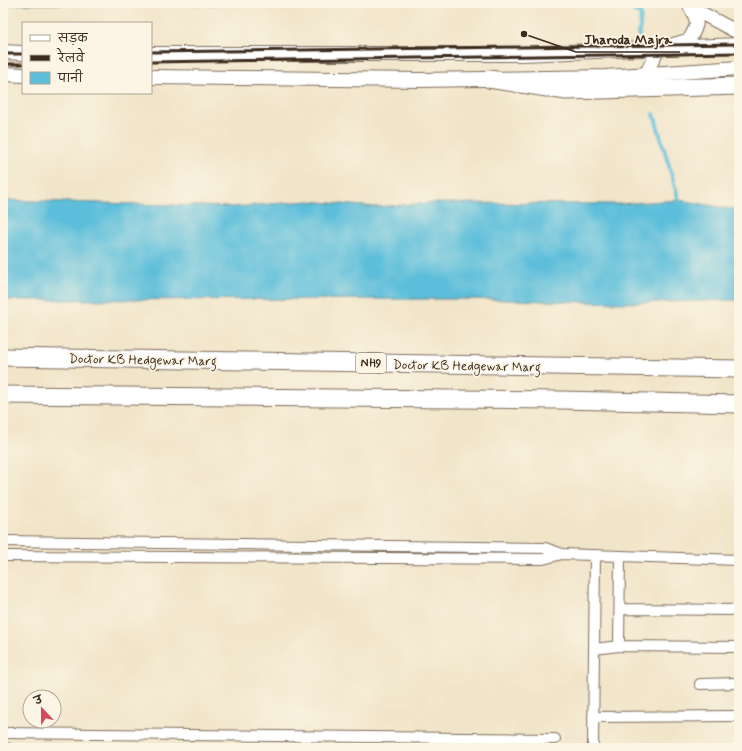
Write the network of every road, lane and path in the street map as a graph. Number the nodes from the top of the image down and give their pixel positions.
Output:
1 (687, 5) edge
2 (739, 33) edge
3 (739, 45) edge
4 (658, 48) junction
5 (3, 52) edge
6 (22, 52) edge
7 (152, 54) edge
8 (739, 68) edge
9 (3, 74) edge
10 (646, 74) junction
11 (22, 75) edge
12 (152, 77) edge
13 (489, 79) junction
14 (739, 86) edge
15 (3, 357) edge
16 (739, 369) edge
17 (3, 394) edge
18 (739, 404) edge
19 (3, 541) edge
20 (562, 554) junction
21 (595, 555) junction
22 (3, 556) edge
23 (620, 556) junction
24 (739, 560) edge
25 (620, 609) junction
26 (739, 610) edge
27 (619, 646) junction
28 (739, 647) edge
29 (594, 649) junction
30 (739, 683) edge
31 (700, 684) dead end
32 (739, 716) edge
33 (593, 717) junction
34 (3, 733) edge
35 (555, 739) dead end
36 (3, 748) edge
37 (7, 748) edge
38 (593, 748) edge

1 - 2 street
1 - 4 street
3 - 4 main road
4 - 7 main road
4 - 10 street
5 - 6 main road
8 - 10 main road
9 - 11 main road
10 - 13 main road
12 - 13 main road
13 - 14 highway
15 - 16 highway, Doctor KB Hedgewar Marg / NH9
17 - 18 highway
19 - 20 street
20 - 21 street
20 - 22 street
21 - 23 street
21 - 29 street
23 - 24 street
23 - 25 street
25 - 26 street
25 - 27 street
27 - 28 street
27 - 29 street
29 - 33 street
30 - 31 street
32 - 33 street
33 - 38 street
34 - 35 street
36 - 37 street

